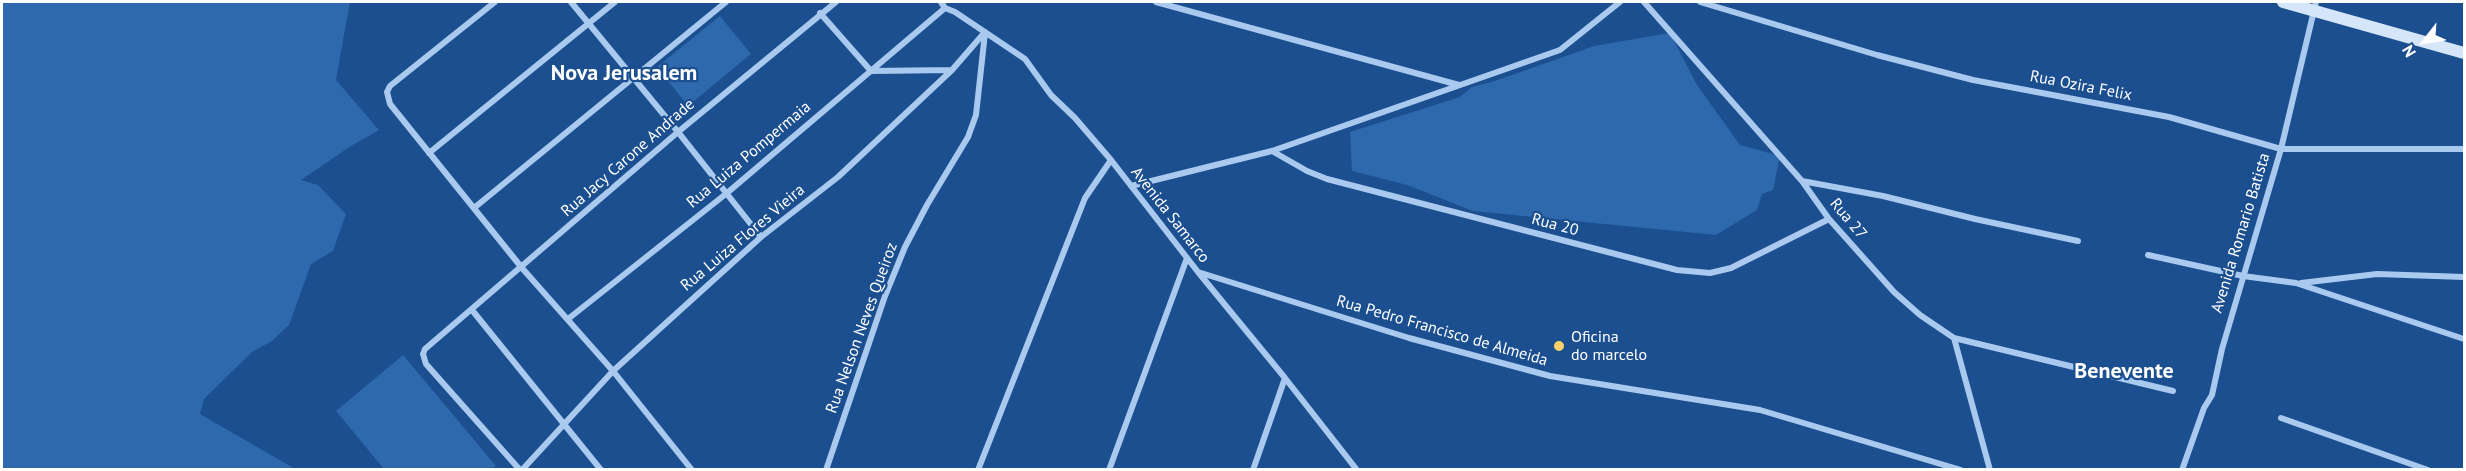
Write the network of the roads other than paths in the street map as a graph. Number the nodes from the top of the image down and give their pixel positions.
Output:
1 (495, 2) edge
2 (571, 2) edge
3 (615, 2) edge
4 (726, 2) edge
5 (836, 2) edge
6 (940, 2) edge
7 (1156, 2) edge
8 (1620, 2) edge
9 (1644, 2) edge
10 (1700, 2) edge
11 (2283, 2) edge
12 (2315, 6) edge
13 (945, 8) junction
14 (820, 13) junction
15 (589, 23) junction
16 (985, 32) junction
17 (2464, 53) edge
18 (952, 70) junction
19 (871, 71) junction
20 (633, 78) junction
21 (1460, 85) junction
22 (678, 132) junction
23 (2281, 149) junction
24 (2464, 149) edge
25 (1272, 151) junction
26 (429, 153) junction
27 (1111, 160) junction
28 (1802, 181) junction
29 (1131, 186) junction
30 (727, 193) junction
31 (474, 208) junction
32 (1829, 219) junction
33 (760, 237) junction
34 (2078, 241) dead end
35 (2148, 255) dead end
36 (1187, 258) junction
37 (522, 268) junction
38 (1198, 272) junction
39 (2243, 276) junction
40 (2464, 277) edge
41 (2296, 283) junction
42 (472, 310) junction
43 (568, 319) junction
44 (1954, 338) junction
45 (2464, 339) edge
46 (613, 371) junction
47 (1286, 378) junction
48 (2173, 391) dead end
49 (2281, 418) dead end
50 (564, 424) junction
51 (521, 470) edge
52 (601, 470) edge
53 (692, 470) edge
54 (826, 470) edge
55 (978, 470) edge
56 (1109, 470) edge
57 (1253, 470) edge
58 (1357, 470) edge
59 (1961, 470) edge
60 (1990, 470) edge
61 (2182, 470) edge
62 (2428, 470) edge

1 - 26 street
2 - 15 street
3 - 15 street
4 - 20 street
5 - 14 street, Rua Jacy Carone Andrade
6 - 13 street, Avenida Samarco
7 - 21 street
8 - 21 street
9 - 28 street, Rua 27
10 - 23 street, Rua Ozira Felix
11 - 12 street
12 - 17 street
12 - 23 street, Avenida Romario Batista
13 - 16 street, Avenida Samarco
13 - 19 street, Rua Luiza Pompermaia
14 - 19 street
14 - 22 street, Rua Jacy Carone Andrade
15 - 20 street
15 - 26 street
16 - 18 street, Rua Luiza Flores Vieira
16 - 27 street, Avenida Samarco
16 - 54 street, Rua Nelson Neves Queiroz
18 - 19 street
18 - 33 street, Rua Luiza Flores Vieira
19 - 30 street, Rua Luiza Pompermaia
20 - 22 street
20 - 31 street
21 - 25 street
22 - 30 street
22 - 37 street, Rua Jacy Carone Andrade
23 - 24 street, Rua Ozira Felix
23 - 39 street, Avenida Romario Batista
25 - 29 street
25 - 32 street, Rua 20
26 - 31 street
27 - 29 street, Avenida Samarco
27 - 55 street
28 - 32 street, Rua 27
28 - 34 street
29 - 36 street, Avenida Samarco
30 - 33 street
30 - 43 street, Rua Luiza Pompermaia
31 - 37 street
32 - 44 street, Rua 27
33 - 46 street, Rua Luiza Flores Vieira
35 - 39 street
36 - 38 street, Avenida Samarco
36 - 56 street
37 - 42 street, Rua Jacy Carone Andrade
37 - 43 street
38 - 47 street, Avenida Samarco
38 - 59 street, Rua Pedro Francisco de Almeida
39 - 41 street
39 - 61 street, Avenida Romario Batista
40 - 41 street
41 - 45 street
42 - 50 street
42 - 51 street, Rua Jacy Carone Andrade
43 - 46 street
44 - 48 street
44 - 60 street
46 - 50 street, Rua Luiza Flores Vieira
46 - 53 street
47 - 57 street
47 - 58 street, Avenida Samarco
49 - 62 street
50 - 51 street, Rua Luiza Flores Vieira
50 - 52 street

